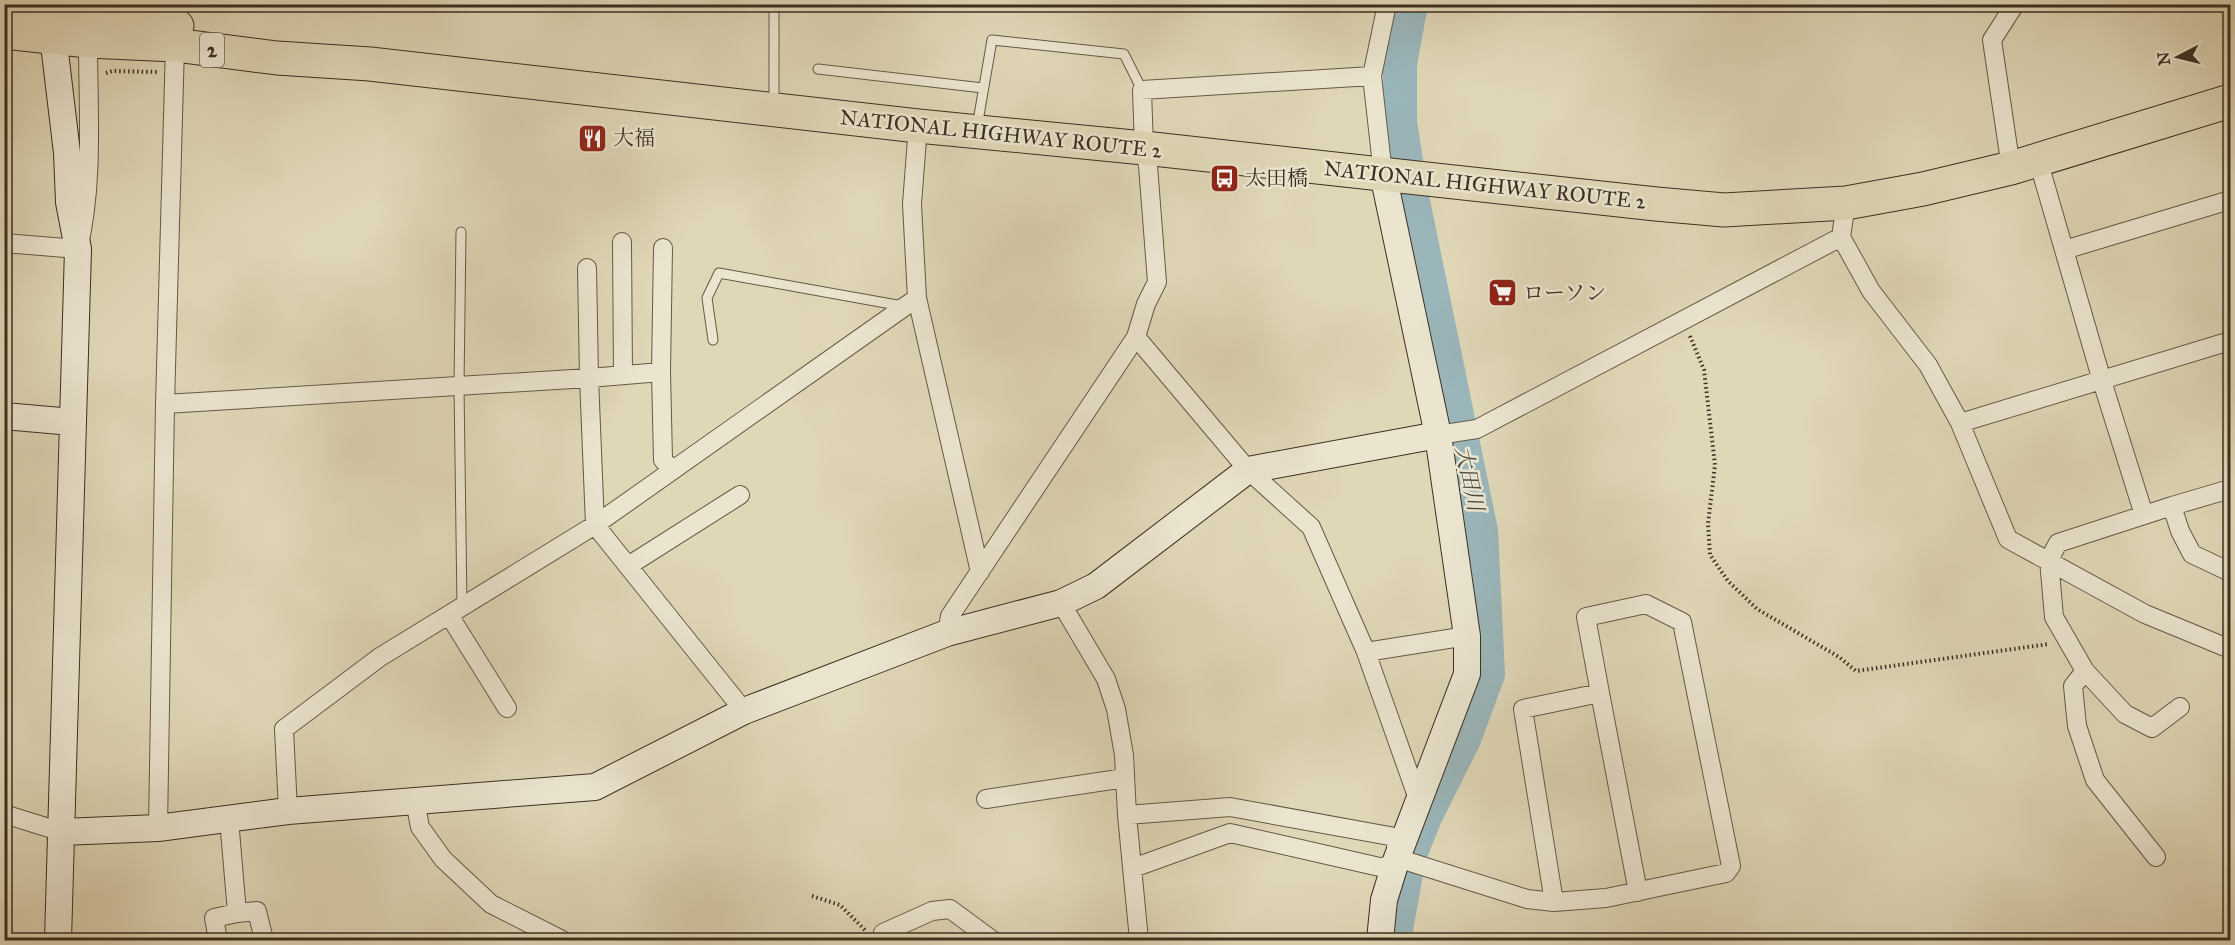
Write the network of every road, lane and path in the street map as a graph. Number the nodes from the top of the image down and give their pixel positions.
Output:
1 (1387, 4) edge
2 (2015, 4) edge
3 (4, 9) edge
4 (774, 15) dead end
5 (66, 19) edge
6 (4, 32) edge
7 (175, 45) junction
8 (370, 64) junction
9 (818, 69) dead end
10 (1372, 75) junction
11 (983, 88) junction
12 (1142, 90) junction
13 (2230, 101) edge
14 (774, 110) junction
15 (918, 126) junction
16 (976, 132) junction
17 (1144, 148) junction
18 (2025, 164) junction
19 (1383, 174) junction
20 (2230, 200) edge
21 (1846, 203) junction
22 (461, 232) dead end
23 (1841, 237) junction
24 (622, 242) dead end
25 (4, 243) edge
26 (663, 248) dead end
27 (78, 249) junction
28 (2064, 250) junction
29 (587, 268) dead end
30 (917, 298) junction
31 (1684, 320) junction
32 (1136, 337) junction
33 (712, 340) dead end
34 (2230, 341) edge
35 (662, 372) junction
36 (623, 375) junction
37 (589, 378) junction
38 (2102, 381) junction
39 (459, 386) junction
40 (165, 404) junction
41 (4, 416) edge
42 (72, 422) junction
43 (1960, 423) junction
44 (1438, 435) junction
45 (674, 470) junction
46 (1248, 470) junction
47 (2230, 489) edge
48 (740, 495) dead end
49 (2172, 506) junction
50 (2144, 514) junction
51 (595, 525) junction
52 (2049, 560) junction
53 (628, 566) junction
54 (980, 572) junction
55 (2230, 572) edge
56 (1061, 603) junction
57 (455, 611) junction
58 (947, 633) junction
59 (1467, 636) junction
60 (2068, 640) junction
61 (2230, 649) edge
62 (1366, 651) junction
63 (2085, 671) junction
64 (1600, 693) junction
65 (2180, 707) dead end
66 (507, 708) dead end
67 (744, 711) junction
68 (1125, 778) junction
69 (986, 799) dead end
70 (1418, 799) junction
71 (415, 801) junction
72 (288, 811) junction
73 (4, 814) edge
74 (1127, 815) junction
75 (229, 819) junction
76 (158, 828) junction
77 (62, 832) junction
78 (2156, 857) dead end
79 (1397, 858) junction
80 (1133, 868) junction
81 (1638, 892) junction
82 (812, 896) dead end
83 (1554, 902) junction
84 (237, 913) junction
85 (883, 933) joint
86 (58, 940) edge
87 (218, 940) edge
88 (264, 940) edge
89 (562, 940) edge
90 (992, 940) edge
91 (1139, 940) edge
92 (1380, 940) edge

1 - 10 street
2 - 18 street
3 - 5 highway, NATIONAL HIGHWAY ROUTE 2 / 2
4 - 14 lane
5 - 6 highway, NATIONAL HIGHWAY ROUTE 2 / 2
5 - 7 highway, NATIONAL HIGHWAY ROUTE 2 / 2
5 - 8 highway, NATIONAL HIGHWAY ROUTE 2 / 2
5 - 27 street
5 - 27 street
7 - 8 highway, NATIONAL HIGHWAY ROUTE 2 / 2
7 - 40 street
8 - 14 highway, NATIONAL HIGHWAY ROUTE 2 / 2
9 - 11 lane
10 - 12 street
10 - 19 street
11 - 12 lane
11 - 16 lane
12 - 17 street
13 - 18 highway, NATIONAL HIGHWAY ROUTE 2 / 2
14 - 15 highway, NATIONAL HIGHWAY ROUTE 2 / 2
15 - 16 highway, NATIONAL HIGHWAY ROUTE 2 / 2
15 - 30 street
16 - 17 highway, NATIONAL HIGHWAY ROUTE 2 / 2
17 - 19 highway, NATIONAL HIGHWAY ROUTE 2 / 2
17 - 32 street
18 - 21 highway, NATIONAL HIGHWAY ROUTE 2 / 2
18 - 28 street
19 - 21 highway, NATIONAL HIGHWAY ROUTE 2 / 2
19 - 44 street
20 - 28 street
21 - 23 street
22 - 39 lane
23 - 31 street
23 - 43 street
24 - 36 street
25 - 27 street
26 - 35 street
27 - 42 street
28 - 38 street
29 - 37 street
30 - 33 lane
30 - 45 street
30 - 54 street
31 - 44 street
31 - 60 path
32 - 46 street
32 - 54 street
34 - 38 street
35 - 36 street
35 - 45 street
36 - 37 street
37 - 39 street
37 - 51 street
38 - 43 street
38 - 50 street
39 - 40 street
39 - 57 lane
40 - 76 street
41 - 42 street
42 - 77 street
43 - 52 street
44 - 46 street
44 - 59 street
45 - 51 street
46 - 56 street
46 - 62 street
47 - 49 street
48 - 53 street
49 - 50 street
49 - 55 street
50 - 52 street
51 - 53 street
51 - 57 street
52 - 60 street
52 - 61 street
53 - 67 street
54 - 58 street
56 - 58 street
56 - 68 street
57 - 66 street
57 - 72 street
58 - 67 street
59 - 62 street
59 - 70 street
60 - 63 street
62 - 70 street
63 - 65 street
63 - 78 street
64 - 81 street
64 - 81 street
64 - 83 street
67 - 71 street
68 - 69 street
68 - 74 street
70 - 79 street
71 - 72 street
71 - 89 street
72 - 75 street
73 - 77 street
74 - 79 street
74 - 80 street
75 - 76 street
75 - 84 street
76 - 77 street
77 - 86 street
79 - 80 street
79 - 83 street
79 - 92 street
80 - 91 street
81 - 83 street
82 - 85 path
84 - 87 street
84 - 88 street
85 - 90 street

